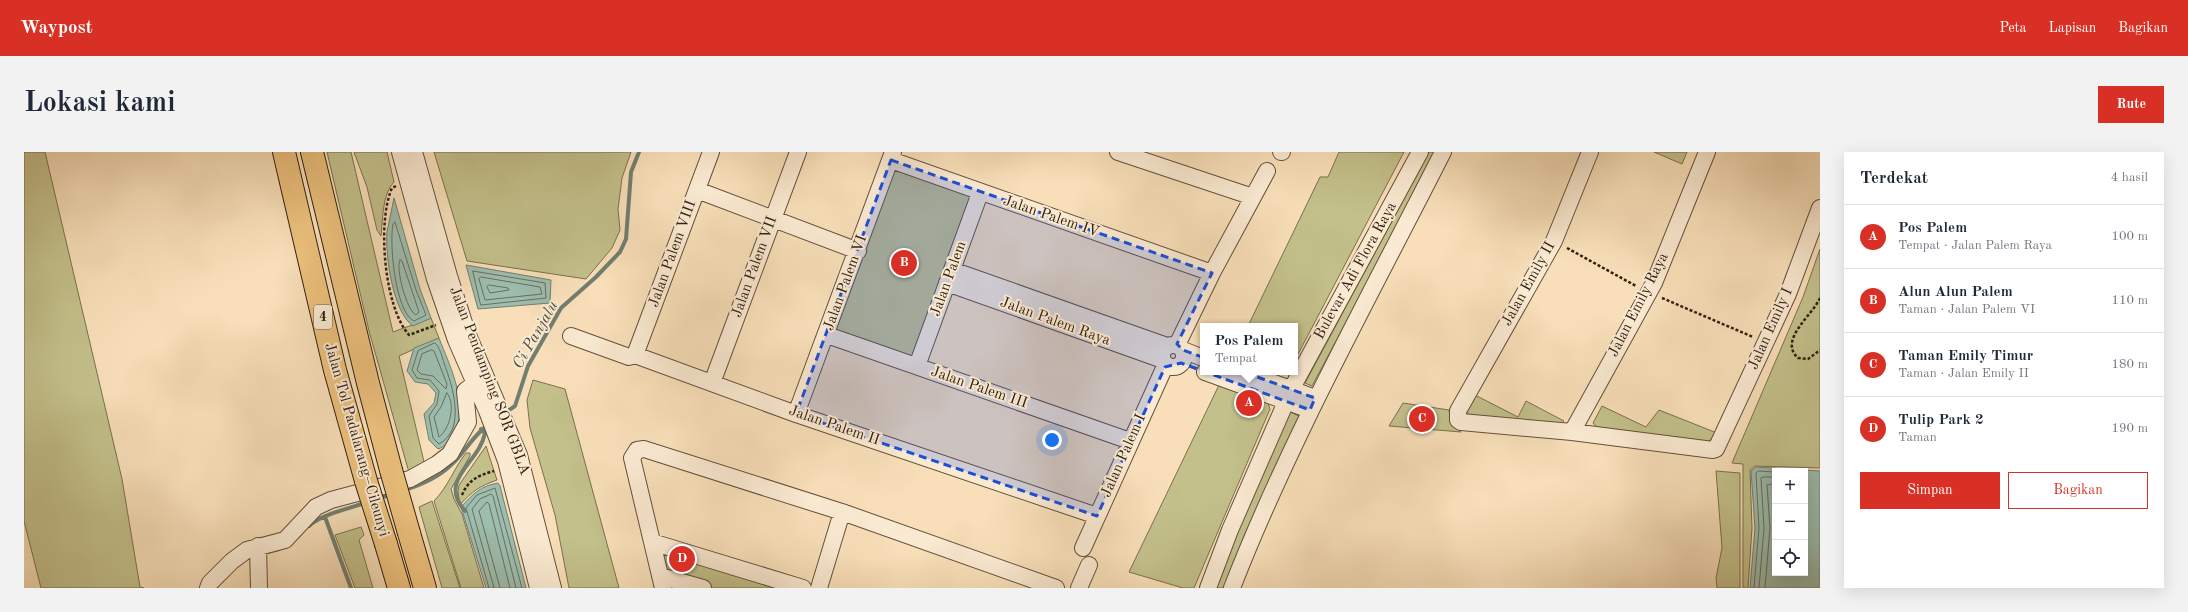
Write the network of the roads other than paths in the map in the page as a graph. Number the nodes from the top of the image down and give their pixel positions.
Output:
1 (284, 152) edge
2 (312, 152) edge
3 (400, 152) edge
4 (414, 152) edge
5 (711, 152) edge
6 (798, 152) edge
7 (1118, 152) edge
8 (1420, 152) edge
9 (1443, 152) edge
10 (1590, 152) edge
11 (1707, 152) edge
12 (892, 156) edge
13 (1267, 171) dead end
14 (696, 190) junction
15 (980, 193) junction
16 (1253, 197) junction
17 (1820, 208) edge
18 (773, 219) junction
19 (858, 251) junction
20 (1212, 273) junction
21 (950, 277) junction
22 (827, 335) junction
23 (571, 336) dead end
24 (635, 355) junction
25 (1173, 355) junction
26 (1200, 358) edge
27 (917, 366) junction
28 (1200, 370) edge
29 (1215, 375) edge
30 (1250, 375) edge
31 (475, 383) junction
32 (712, 383) junction
33 (1289, 395) junction
34 (1312, 404) junction
35 (494, 408) junction
36 (796, 414) junction
37 (1572, 432) junction
38 (1130, 441) junction
39 (511, 461) junction
40 (842, 512) junction
41 (1097, 516) junction
42 (652, 542) junction
43 (1083, 548) dead end
44 (258, 550) junction
45 (1089, 565) dead end
46 (662, 582) edge
47 (208, 588) edge
48 (258, 588) edge
49 (399, 588) edge
50 (426, 588) edge
51 (538, 588) edge
52 (553, 588) edge
53 (703, 588) edge
54 (803, 588) edge
55 (819, 588) edge
56 (1056, 588) edge
57 (1079, 588) edge
58 (1208, 588) edge
59 (1232, 588) edge

1 - 49 highway, Jalan Tol Padalarang–Cileunyi / 4, bridge
2 - 50 highway, Jalan Tol Padalarang–Cileunyi / 4, bridge
3 - 31 street, Jalan Pendamping SOR GBLA
4 - 35 street, Jalan Pendamping SOR GBLA
5 - 14 street, Jalan Palem VIII
6 - 18 street, Jalan Palem VII
7 - 16 street
8 - 33 street, Bulevar Adi Flora Raya
9 - 34 street, Bulevar Adi Flora Raya
10 - 37 street, Jalan Emily II
11 - 37 street, Jalan Emily Raya
12 - 15 street, Jalan Palem IV
12 - 19 street, Jalan Palem VI
13 - 16 street, Jalan Palem I
14 - 18 street
14 - 24 street, Jalan Palem VIII
15 - 20 street, Jalan Palem IV
15 - 21 street, Jalan Palem
16 - 20 street, Jalan Palem I
17 - 37 street, Jalan Emily I
18 - 19 street
18 - 32 street, Jalan Palem VII
19 - 22 street, Jalan Palem VI
20 - 25 street, Jalan Palem I
21 - 25 street, Jalan Palem Raya
21 - 27 street, Jalan Palem
22 - 27 street, Jalan Palem III
22 - 36 street, Jalan Palem VI
23 - 24 street, Jalan Palem II
24 - 32 street, Jalan Palem II
25 - 26 street, Jalan Palem Raya
25 - 28 street, Jalan Palem Raya
25 - 38 street, Jalan Palem I
27 - 38 street, Jalan Palem III
29 - 33 street, Jalan Palem Raya
30 - 33 street, Jalan Palem Raya
31 - 35 street, Jalan Pendamping SOR GBLA
31 - 44 street
32 - 36 street, Jalan Palem II
33 - 34 street, Jalan Palem Raya
33 - 58 street, Bulevar Adi Flora Raya
34 - 59 street, Bulevar Adi Flora Raya
35 - 39 street, Jalan Pendamping SOR GBLA
36 - 41 street, Jalan Palem II
38 - 41 street, Jalan Palem I
39 - 51 street, Jalan Pendamping SOR GBLA
39 - 52 street, Jalan Pendamping SOR GBLA
40 - 42 street
40 - 55 street
40 - 56 street
41 - 43 street, Jalan Palem I
42 - 46 street
42 - 54 street
44 - 47 street
44 - 48 street
45 - 57 street
46 - 53 street

